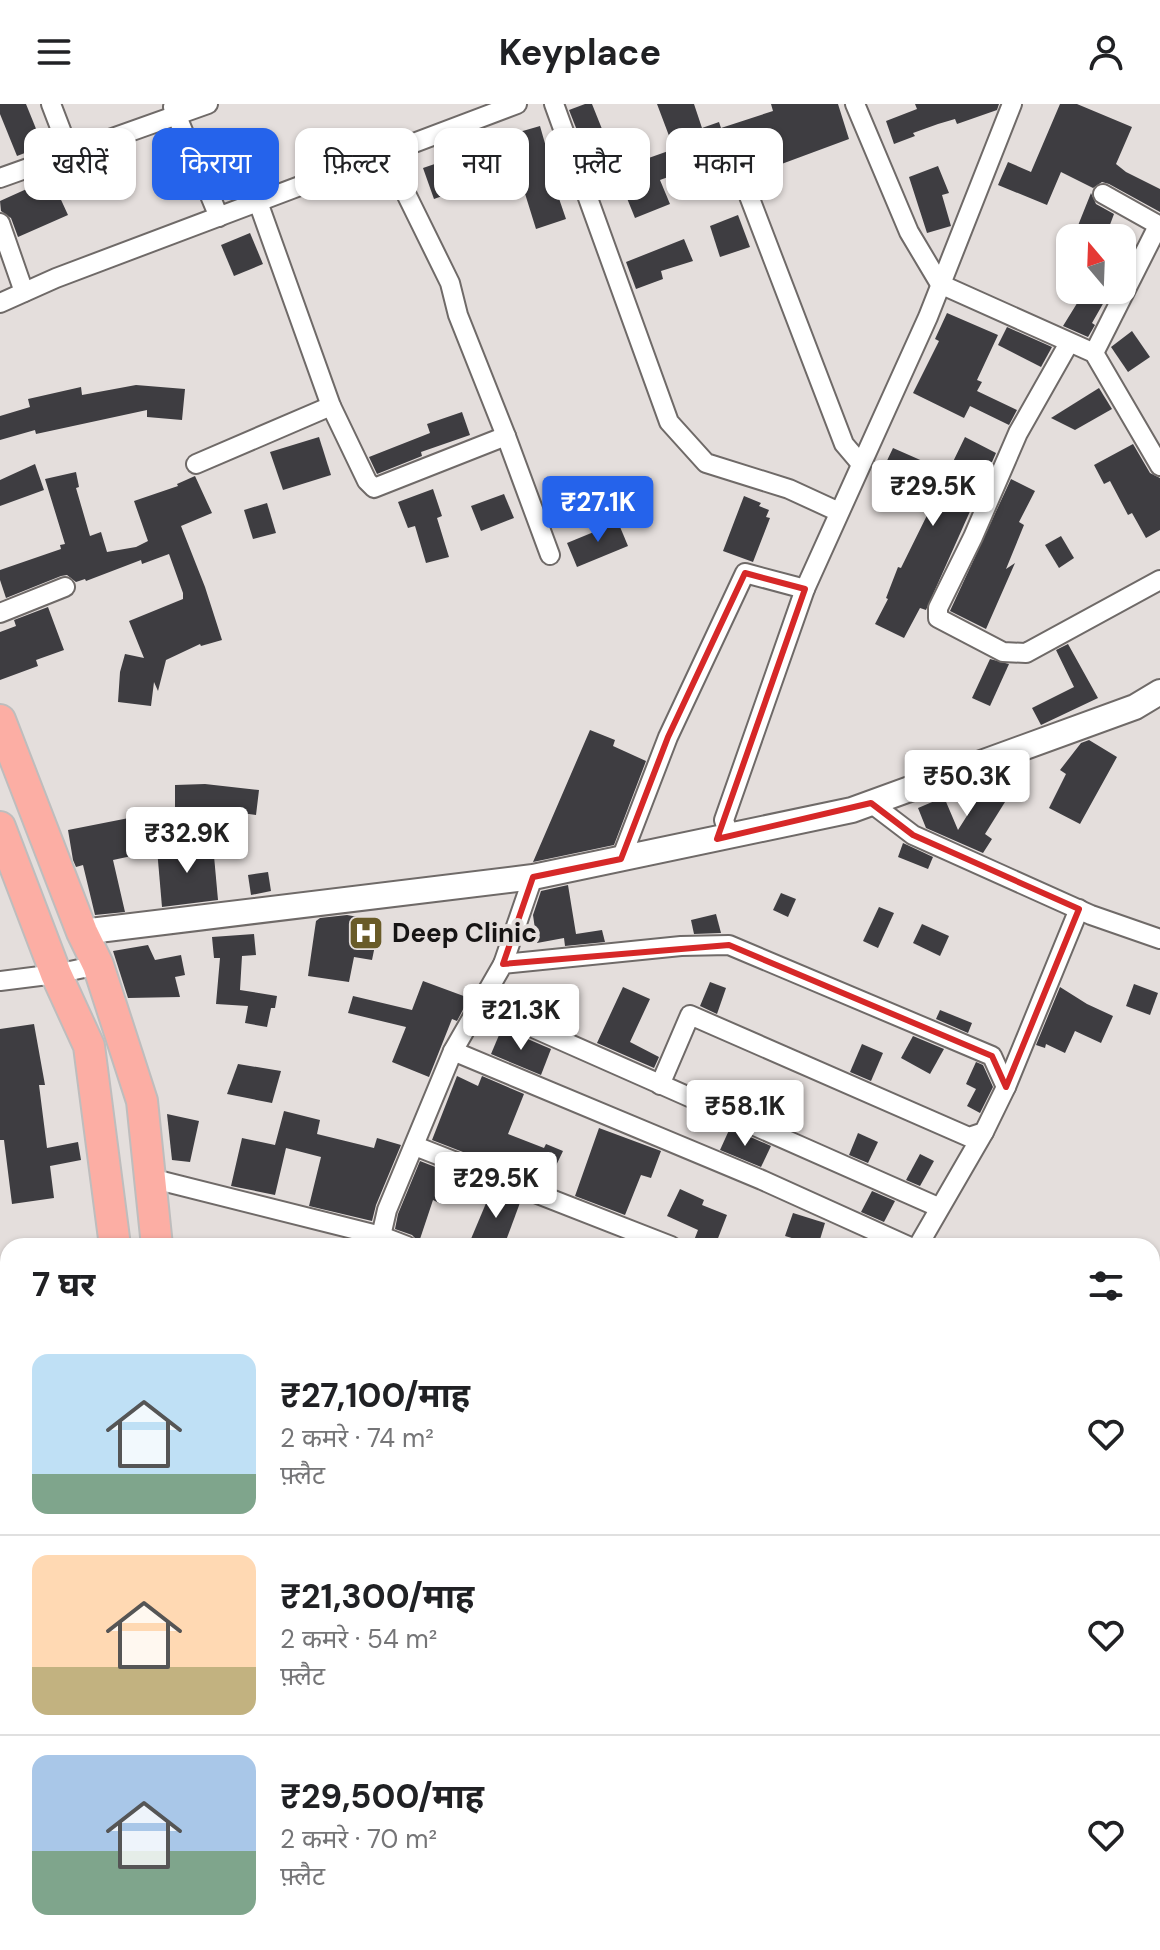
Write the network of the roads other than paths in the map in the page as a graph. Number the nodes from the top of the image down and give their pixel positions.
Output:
1 (51, 104) edge
2 (208, 104) edge
3 (517, 104) edge
4 (554, 104) edge
5 (855, 104) edge
6 (1009, 107) edge
7 (175, 110) edge
8 (60, 128) edge
9 (128, 128) edge
10 (418, 141) edge
11 (24, 169) edge
12 (0, 178) edge
13 (295, 188) edge
14 (1103, 194) dead end
15 (409, 200) edge
16 (751, 200) edge
17 (258, 202) junction
18 (219, 217) junction
19 (0, 223) edge
20 (1159, 226) edge
21 (940, 284) junction
22 (24, 292) junction
23 (0, 303) edge
24 (1069, 343) junction
25 (1094, 353) junction
26 (331, 406) junction
27 (506, 436) junction
28 (196, 464) dead end
29 (861, 464) junction
30 (1160, 466) edge
31 (839, 512) junction
32 (550, 555) dead end
33 (1160, 580) edge
34 (65, 587) dead end
35 (805, 589) junction
36 (0, 613) edge
37 (1160, 692) edge
38 (0, 720) edge
39 (871, 803) junction
40 (0, 827) edge
41 (729, 836) junction
42 (621, 859) junction
43 (533, 877) junction
44 (1079, 909) junction
45 (82, 932) junction
46 (1160, 939) edge
47 (503, 964) junction
48 (98, 965) junction
49 (56, 974) junction
50 (0, 981) edge
51 (479, 1004) junction
52 (453, 1051) junction
53 (660, 1085) junction
54 (1006, 1087) junction
55 (984, 1132) junction
56 (415, 1146) junction
57 (150, 1178) junction
58 (938, 1207) junction
59 (381, 1236) junction
60 (114, 1238) edge
61 (156, 1238) edge
62 (386, 1238) edge
63 (651, 1238) edge
64 (890, 1238) edge
65 (922, 1238) edge

1 - 8 street
2 - 7 street
3 - 10 street
4 - 31 street
5 - 21 street
6 - 21 street
7 - 9 street
7 - 18 street
11 - 12 street
13 - 17 street
14 - 20 street
15 - 27 street
16 - 29 street
17 - 18 street
17 - 26 street
18 - 22 street
19 - 22 street
20 - 25 street
21 - 24 street
21 - 29 street
22 - 23 street
24 - 25 street
24 - 33 street
25 - 30 street
26 - 27 street
26 - 28 street
27 - 32 street
29 - 31 street
31 - 35 street
34 - 36 street
35 - 41 street
35 - 42 street
37 - 39 street
38 - 45 main road
39 - 41 street
39 - 44 street
40 - 49 main road
41 - 42 street
42 - 43 street
43 - 45 street
43 - 47 street
44 - 46 street
44 - 54 street
45 - 48 main road
47 - 51 street
47 - 54 street
48 - 49 street
48 - 57 main road
49 - 50 street
49 - 60 main road
51 - 52 street
51 - 53 street
52 - 56 street
52 - 64 street
53 - 55 street
53 - 58 street
54 - 55 street
55 - 58 street
56 - 59 street
56 - 63 street
57 - 59 street
57 - 61 main road
58 - 65 street
59 - 62 street

